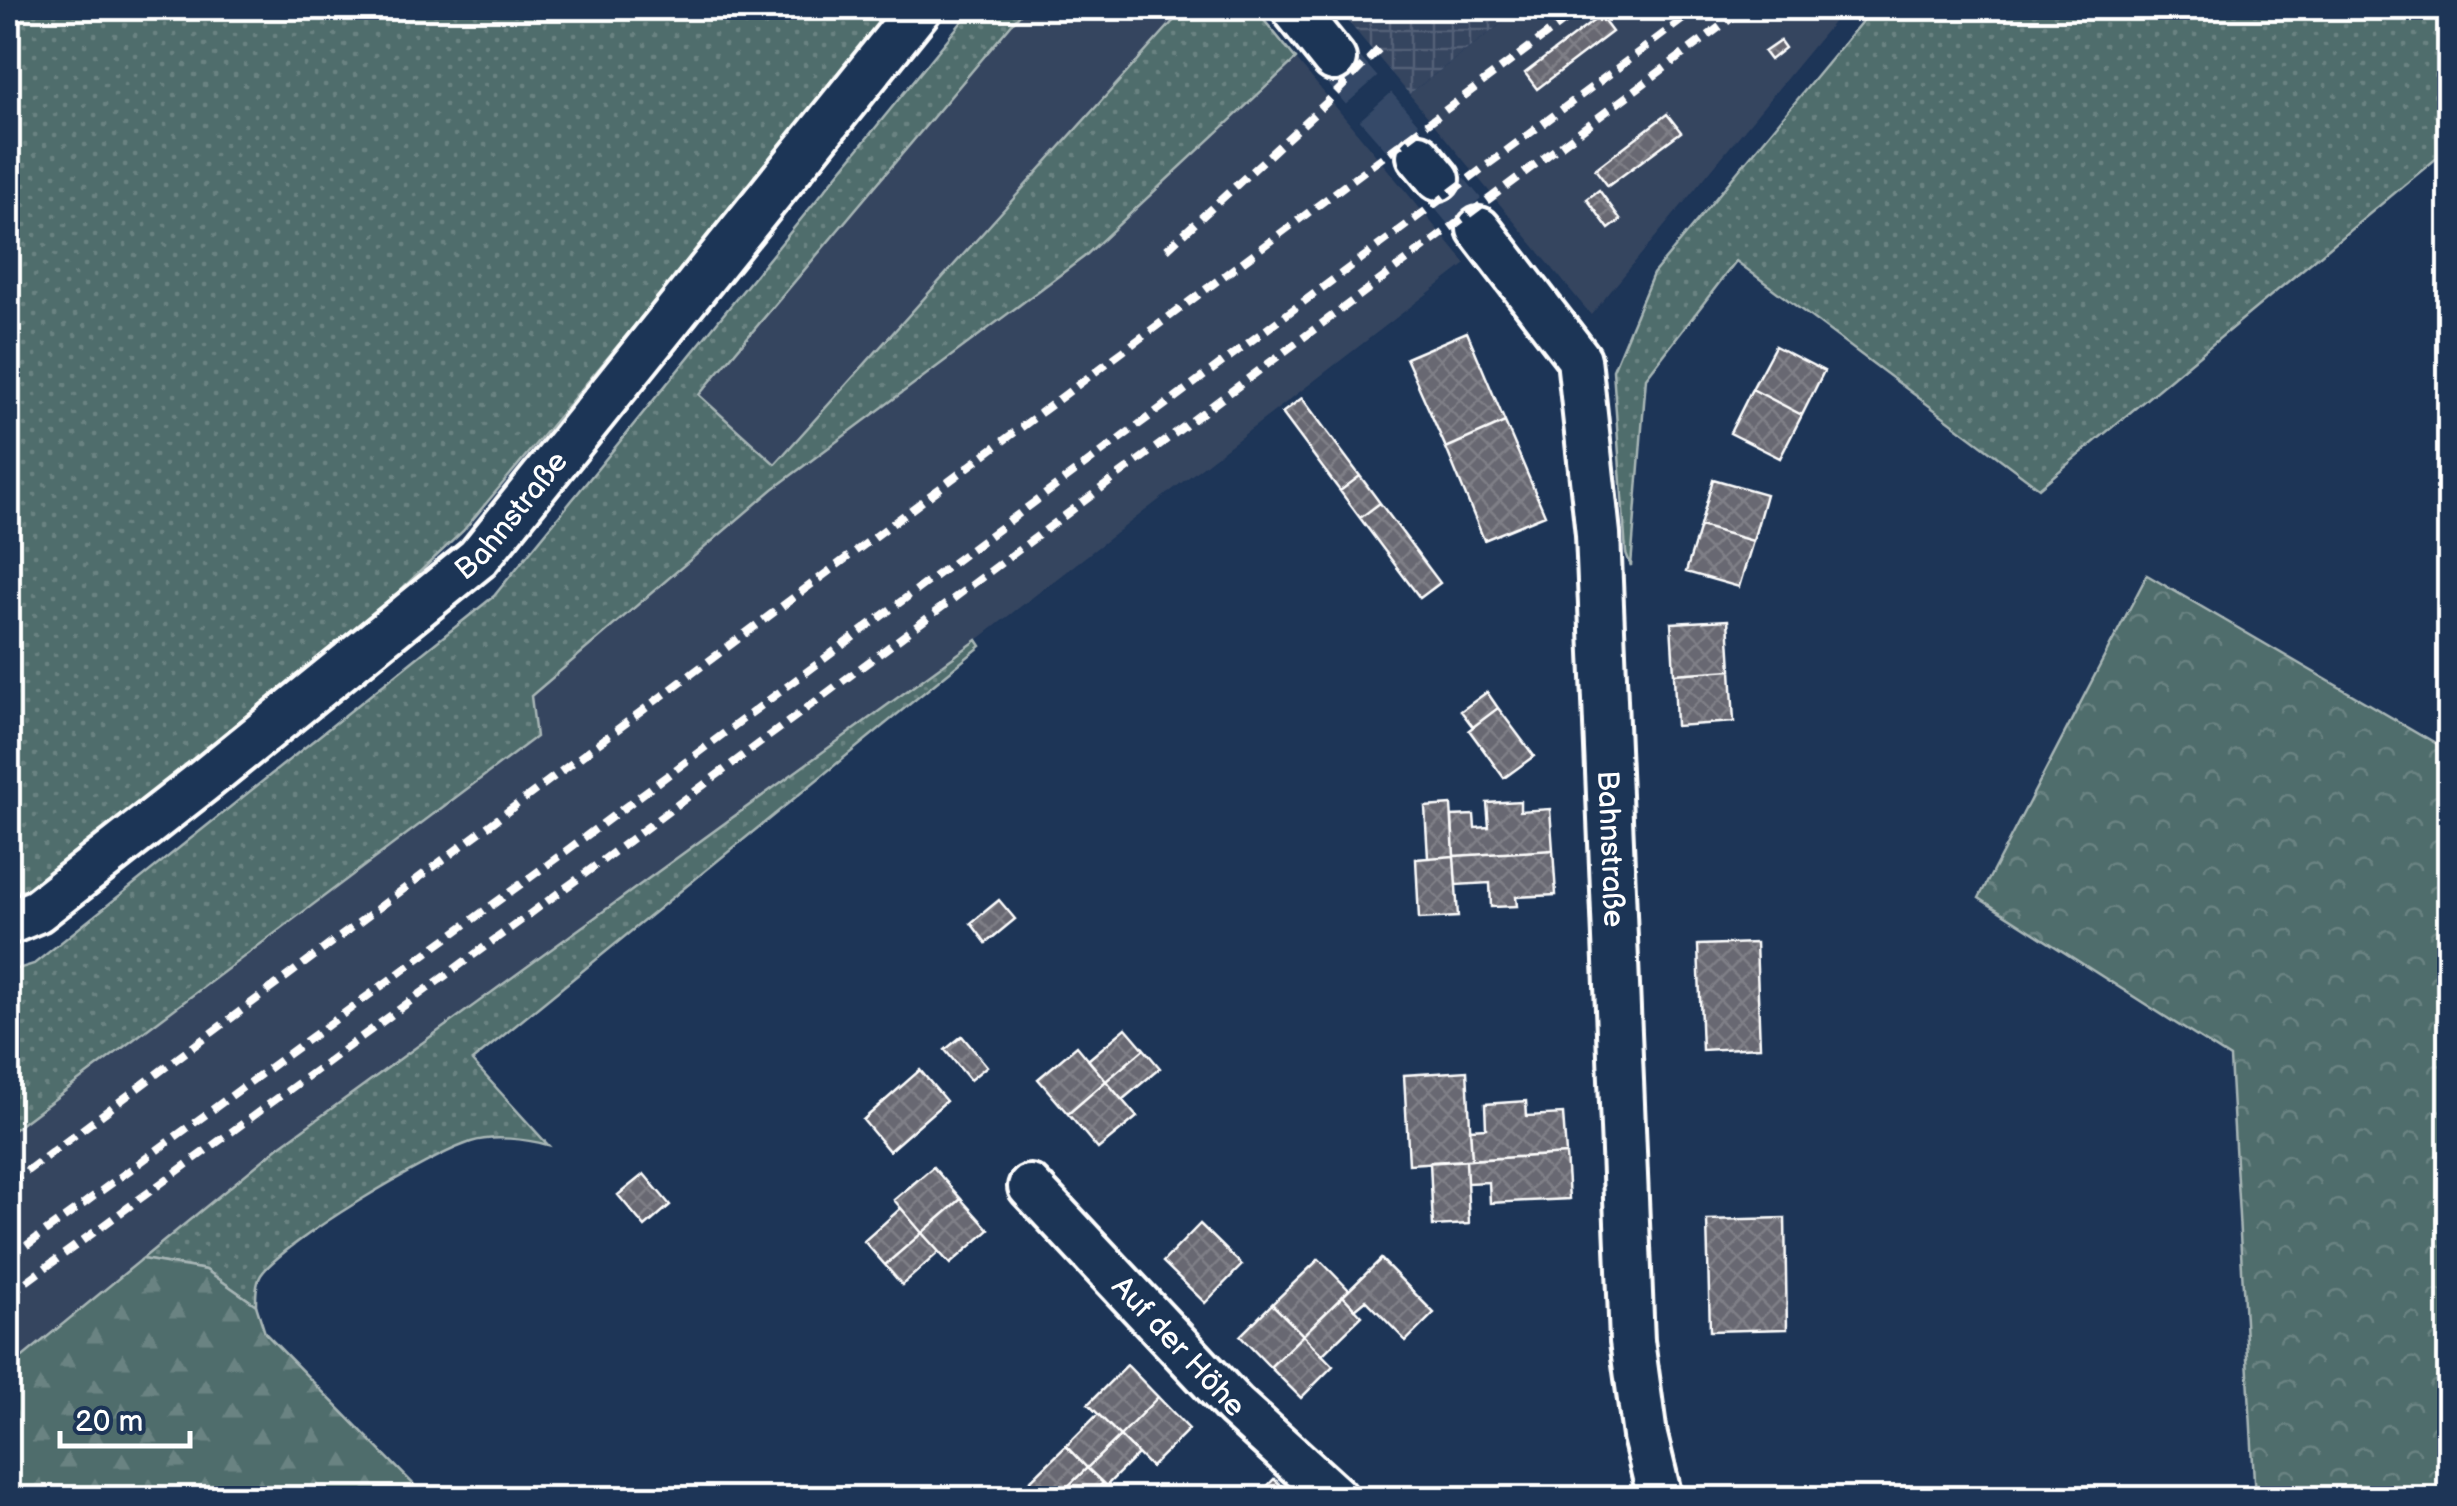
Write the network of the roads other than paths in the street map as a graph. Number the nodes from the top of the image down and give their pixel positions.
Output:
1 (920, 8) edge
2 (1293, 8) edge
3 (1334, 58) tunnel mouth
4 (1479, 229) tunnel mouth
5 (8, 923) edge
6 (1030, 1188) dead end
7 (1336, 1498) edge
8 (1660, 1498) edge

1 - 5 street, Bahnstraße
2 - 3 street
4 - 8 street, Bahnstraße
6 - 7 street, Auf der Höhe

